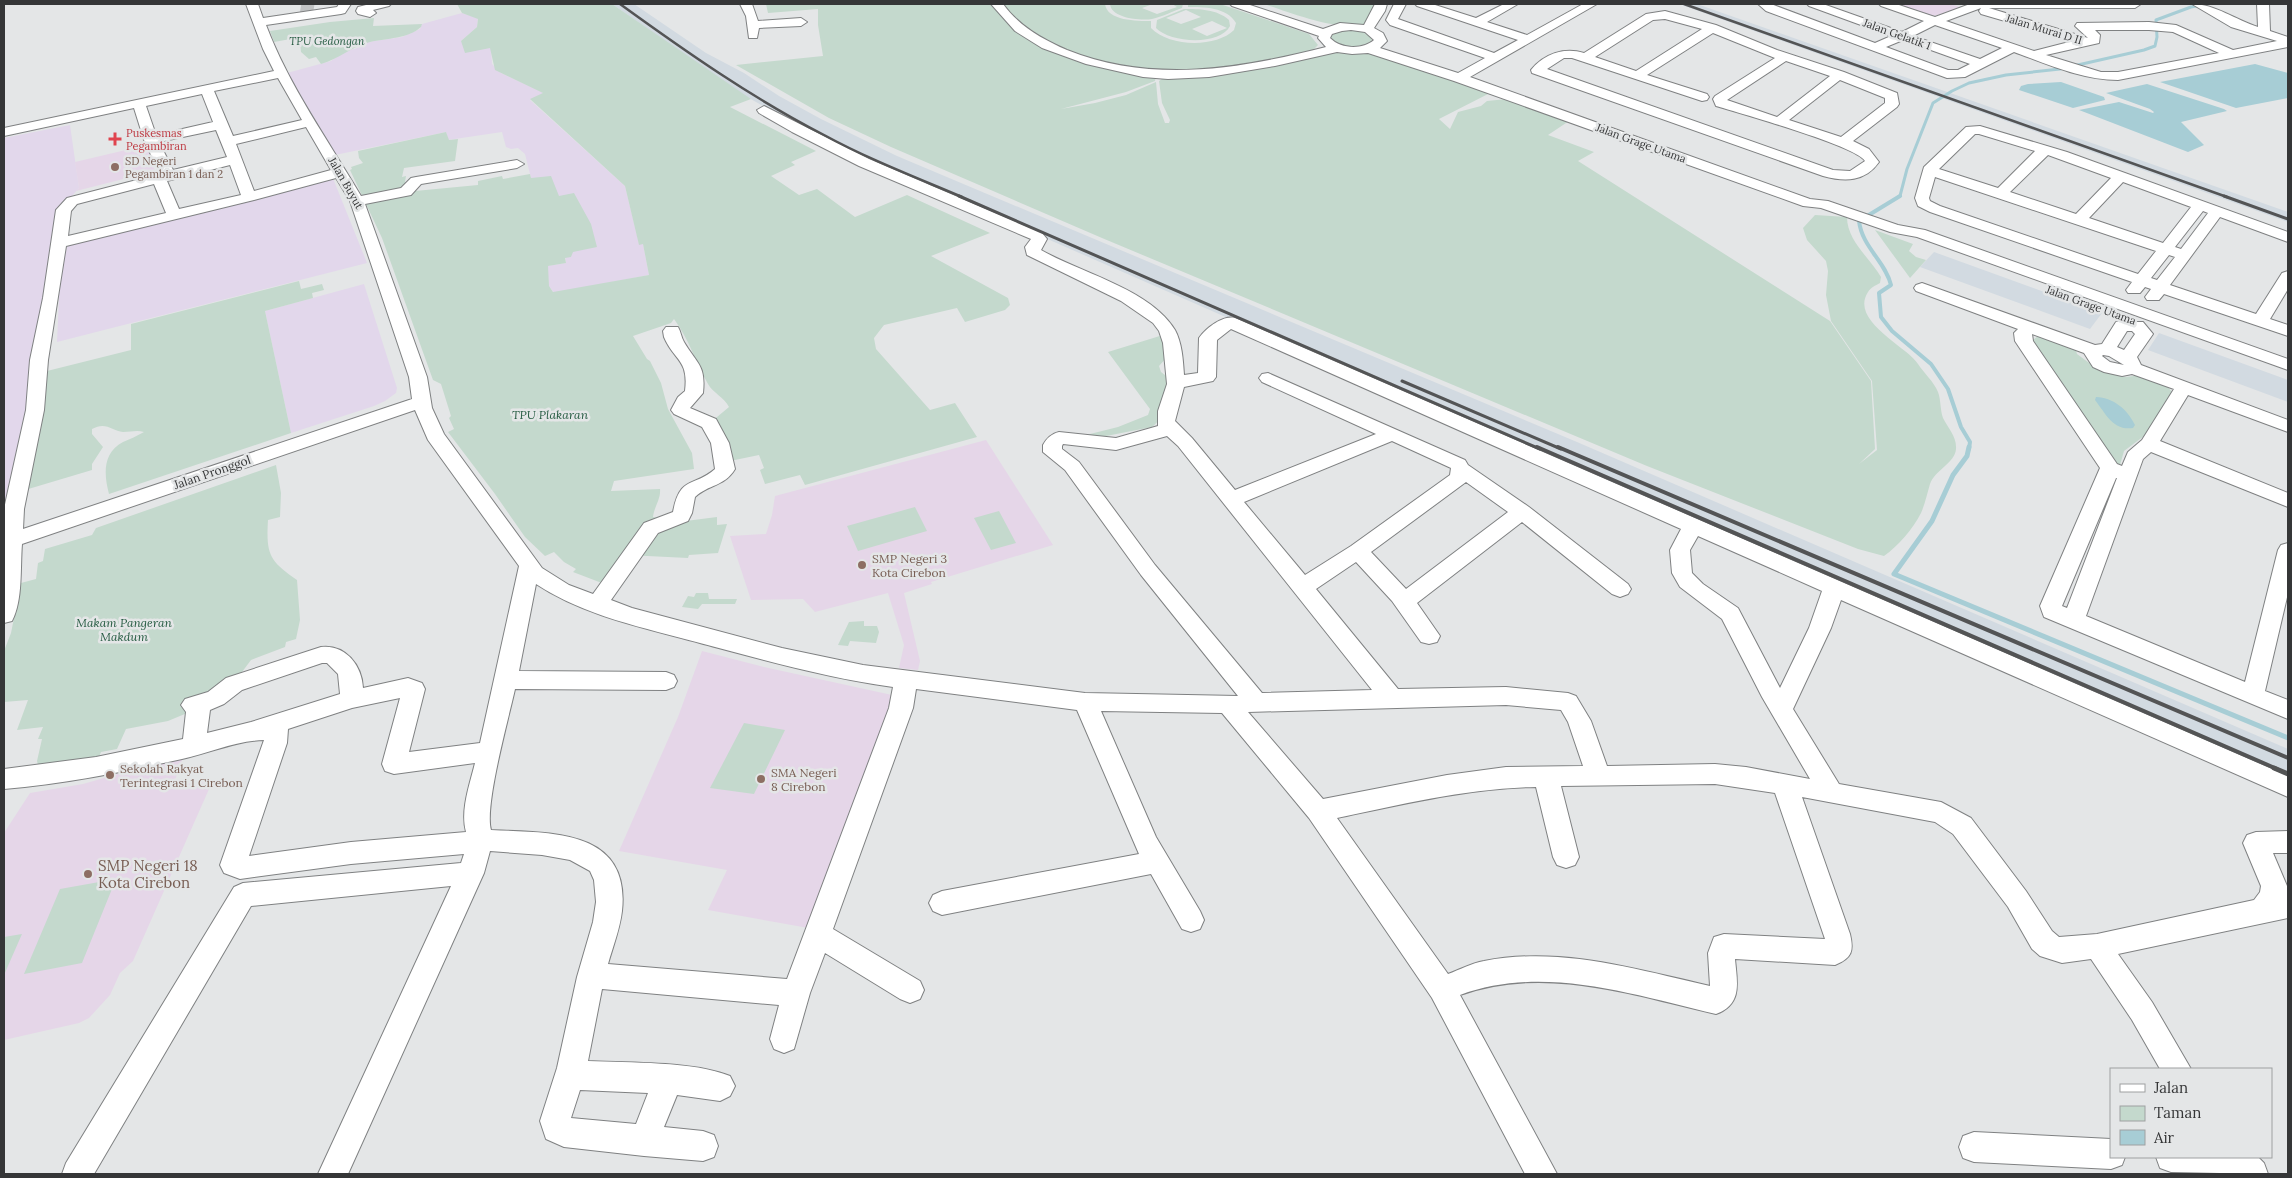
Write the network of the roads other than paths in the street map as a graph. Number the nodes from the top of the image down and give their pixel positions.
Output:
1 (252, 4) edge
2 (350, 4) edge
3 (386, 4) edge
4 (746, 4) edge
5 (997, 4) edge
6 (1236, 4) edge
7 (1255, 4) edge
8 (1381, 4) edge
9 (1400, 4) edge
10 (1427, 4) edge
11 (1512, 4) edge
12 (1591, 4) edge
13 (1764, 4) edge
14 (1812, 4) edge
15 (1885, 4) edge
16 (2053, 4) edge
17 (2070, 4) edge
18 (2135, 4) edge
19 (2263, 4) edge
20 (1972, 6) junction
21 (2203, 7) edge
22 (340, 10) edge
23 (370, 13) dead end
24 (1935, 20) junction
25 (260, 22) junction
26 (801, 22) dead end
27 (1476, 23) junction
28 (2083, 27) junction
29 (1712, 28) junction
30 (1367, 29) junction
31 (2288, 31) edge
32 (1328, 32) junction
33 (2265, 34) junction
34 (1901, 36) junction
35 (1527, 39) junction
36 (2088, 42) junction
37 (2288, 42) edge
38 (1374, 47) junction
39 (1337, 48) junction
40 (1875, 48) junction
41 (2013, 48) junction
42 (2232, 54) junction
43 (1779, 55) junction
44 (2032, 55) junction
45 (1587, 57) junction
46 (1496, 58) junction
47 (1980, 64) junction
48 (282, 73) junction
49 (1464, 75) junction
50 (1638, 75) junction
51 (1839, 75) junction
52 (207, 90) junction
53 (1709, 103) junction
54 (139, 104) junction
55 (764, 110) dead end
56 (1678, 121) junction
57 (310, 122) junction
58 (1778, 122) junction
59 (220, 125) junction
60 (4, 132) edge
61 (152, 140) junction
62 (227, 142) junction
63 (1651, 142) junction
64 (1843, 142) junction
65 (2045, 150) junction
66 (235, 159) junction
67 (517, 164) dead end
68 (1929, 170) junction
69 (340, 172) junction
70 (2120, 177) junction
71 (163, 178) junction
72 (2000, 194) junction
73 (249, 197) junction
74 (358, 201) junction
75 (2200, 205) junction
76 (2217, 211) junction
77 (174, 215) junction
78 (2079, 220) junction
79 (2288, 237) edge
80 (60, 243) junction
81 (2166, 249) junction
82 (2184, 255) junction
83 (2288, 276) edge
84 (1922, 288) dead end
85 (2141, 302) junction
86 (2260, 321) junction
87 (2028, 327) junction
88 (672, 331) dead end
89 (2288, 331) edge
90 (2101, 350) junction
91 (2130, 362) junction
92 (2288, 365) edge
93 (2288, 376) edge
94 (1268, 378) dead end
95 (1176, 384) junction
96 (2184, 387) junction
97 (421, 402) junction
98 (2288, 426) edge
99 (1170, 429) junction
100 (1391, 435) junction
101 (2149, 444) junction
102 (1462, 469) junction
103 (2119, 472) junction
104 (1232, 499) junction
105 (2288, 500) edge
106 (1522, 512) junction
107 (1693, 526) junction
108 (8, 542) edge
109 (2288, 550) edge
110 (1358, 551) junction
111 (529, 567) junction
112 (1303, 587) junction
113 (1620, 589) dead end
114 (1834, 589) junction
115 (1404, 602) junction
116 (597, 604) junction
117 (4, 615) edge
118 (1429, 636) dead end
119 (506, 680) junction
120 (906, 680) junction
121 (666, 681) dead end
122 (2253, 695) junction
123 (352, 698) junction
124 (1392, 698) junction
125 (1085, 702) junction
126 (1257, 703) junction
127 (1228, 704) junction
128 (1781, 709) junction
129 (2288, 710) edge
130 (250, 732) junction
131 (194, 747) junction
132 (490, 751) junction
133 (1598, 775) junction
134 (1546, 777) junction
135 (4, 779) edge
136 (1786, 785) junction
137 (2288, 787) edge
138 (1831, 793) junction
139 (1318, 811) junction
140 (481, 840) junction
141 (2288, 842) edge
142 (1566, 857) dead end
143 (1157, 862) junction
144 (471, 873) junction
145 (942, 903) dead end
146 (2288, 906) edge
147 (2262, 910) junction
148 (1191, 920) dead end
149 (818, 934) junction
150 (2097, 946) junction
151 (592, 975) junction
152 (1442, 989) junction
153 (910, 990) dead end
154 (796, 993) junction
155 (784, 1039) dead end
156 (2175, 1068) edge
157 (570, 1075) junction
158 (668, 1079) junction
159 (720, 1086) dead end
160 (644, 1141) junction
161 (703, 1146) dead end
162 (1974, 1147) dead end
163 (2110, 1154) edge
164 (2183, 1158) edge
165 (2243, 1163) edge
166 (77, 1174) edge
167 (333, 1174) edge
168 (1542, 1174) edge

1 - 25 street, Jalan Buyut
2 - 22 street
3 - 23 street
4 - 26 street
5 - 39 street, Jalan Grage Utama
6 - 32 street
7 - 32 street
8 - 30 street
9 - 46 street
10 - 27 street
11 - 27 street
12 - 35 street
13 - 40 street
14 - 34 street, Jalan Gelatik 1
15 - 24 street
16 - 17 street
16 - 20 street
16 - 28 street
17 - 18 street
19 - 33 street
20 - 24 street
20 - 36 street, Jalan Murai D II
21 - 33 street
22 - 25 street
24 - 34 street
24 - 41 street
25 - 48 street, Jalan Buyut
27 - 35 street
28 - 36 street
28 - 42 street
29 - 43 street
29 - 45 street
29 - 50 street
30 - 32 street
30 - 38 street
31 - 33 street
32 - 39 street
33 - 37 street
34 - 40 street
34 - 47 street, Jalan Gelatik 1
35 - 46 street
36 - 44 street
37 - 42 street
38 - 39 street, Jalan Grage Utama
38 - 49 street, Jalan Grage Utama
40 - 47 street
41 - 44 street
41 - 47 street
42 - 44 street
43 - 51 street
43 - 53 street
45 - 50 street
45 - 56 street
46 - 49 street
48 - 52 street
48 - 57 street, Jalan Buyut
49 - 63 street, Jalan Grage Utama
50 - 53 street
51 - 58 street
51 - 64 street
52 - 54 street
52 - 59 street
53 - 56 street
53 - 58 street
54 - 60 street
54 - 61 street
55 - 95 street
56 - 63 street
56 - 64 street
57 - 62 street
57 - 69 street, Jalan Buyut
58 - 64 street
59 - 61 street
59 - 62 street
61 - 71 street
62 - 66 street
63 - 85 street, Jalan Grage Utama
65 - 68 street
65 - 70 street
65 - 72 street
66 - 71 street
66 - 73 street
67 - 74 street
68 - 72 street
68 - 85 street
69 - 73 street
69 - 74 street, Jalan Buyut
70 - 75 street
70 - 78 street
71 - 77 street
71 - 80 street
72 - 78 street
73 - 77 street
74 - 97 street, Jalan Buyut
75 - 76 street
75 - 81 street
76 - 79 street
76 - 82 street
77 - 80 street
78 - 81 street
80 - 108 street
81 - 82 street
81 - 85 street
82 - 85 street
83 - 86 street
84 - 87 street
85 - 86 street
85 - 90 street
85 - 91 street
85 - 92 street, Jalan Grage Utama
85 - 93 street, Jalan Grage Utama
86 - 89 street
87 - 90 street
87 - 103 street
88 - 116 street
90 - 91 street
91 - 96 street
94 - 100 street
95 - 99 street
95 - 107 street
96 - 98 street
96 - 101 street
97 - 108 street, Jalan Pronggol
97 - 111 street, Jalan Buyut
99 - 104 street
99 - 126 street
100 - 102 street
100 - 104 street
101 - 103 street
101 - 105 street
102 - 106 street
102 - 110 street
103 - 122 street
104 - 112 street
106 - 113 street
106 - 115 street
107 - 114 street
107 - 128 street
108 - 117 street
109 - 122 street
110 - 112 street
110 - 115 street
111 - 116 street, Jalan Buyut
111 - 119 street
112 - 124 street
114 - 128 street
114 - 137 street
115 - 118 street
116 - 120 street, Jalan Buyut
119 - 121 street
119 - 132 street
120 - 125 street, Jalan Buyut
120 - 149 street
122 - 129 street
123 - 130 street
123 - 131 street
123 - 132 street
124 - 126 street, Jalan Buyut
124 - 133 street, Jalan Buyut
125 - 127 street, Jalan Buyut
125 - 143 street
126 - 127 street, Jalan Buyut
127 - 139 street
128 - 138 street
130 - 131 street
130 - 140 street
131 - 135 street
132 - 140 street
133 - 134 street
133 - 136 street
134 - 139 street
134 - 142 street
136 - 138 street
136 - 152 street
138 - 150 street
139 - 152 street
140 - 144 street
140 - 151 street
141 - 147 street
143 - 145 street
143 - 148 street
144 - 166 street
144 - 167 street
146 - 147 street
147 - 150 street
149 - 153 street
149 - 154 street
150 - 156 street
151 - 154 street
151 - 157 street
152 - 168 street
154 - 155 street
157 - 158 street
157 - 160 street
158 - 159 street
158 - 160 street
160 - 161 street
162 - 163 street
164 - 165 street

